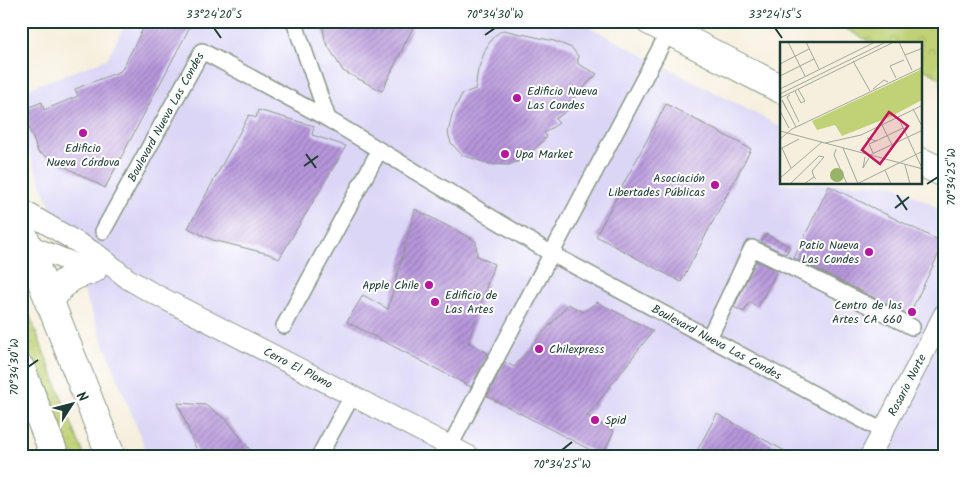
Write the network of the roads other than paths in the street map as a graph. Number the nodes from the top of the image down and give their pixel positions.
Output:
1 (294, 21) edge
2 (660, 26) edge
3 (780, 88) edge
4 (328, 119) junction
5 (379, 150) junction
6 (922, 162) edge
7 (944, 173) edge
8 (21, 209) edge
9 (103, 230) dead end
10 (23, 239) edge
11 (552, 254) junction
12 (88, 271) junction
13 (128, 279) junction
14 (49, 302) junction
15 (944, 314) edge
16 (284, 326) dead end
17 (912, 327) dead end
18 (710, 338) junction
19 (21, 369) edge
20 (352, 396) junction
21 (883, 431) junction
22 (450, 446) junction
23 (55, 456) edge
24 (111, 456) edge
25 (320, 456) edge
26 (469, 456) edge
27 (870, 456) edge

1 - 4 street
2 - 3 main road
2 - 11 street
4 - 5 street, Boulevard Nueva Las Condes
4 - 9 street, Boulevard Nueva Las Condes
5 - 11 street, Boulevard Nueva Las Condes
5 - 16 street
6 - 7 main road
8 - 13 street, Cerro El Plomo
10 - 12 street, Cerro El Plomo
10 - 14 main road
11 - 18 street, Boulevard Nueva Las Condes
11 - 22 street
12 - 13 street, Cerro El Plomo
12 - 14 main road
13 - 20 street, Cerro El Plomo
14 - 24 main road
15 - 21 street, Rosario Norte
17 - 18 street
18 - 21 street, Boulevard Nueva Las Condes
19 - 23 main road
20 - 22 street, Cerro El Plomo
20 - 25 street
21 - 27 street, Rosario Norte
22 - 26 street, Cerro El Plomo

